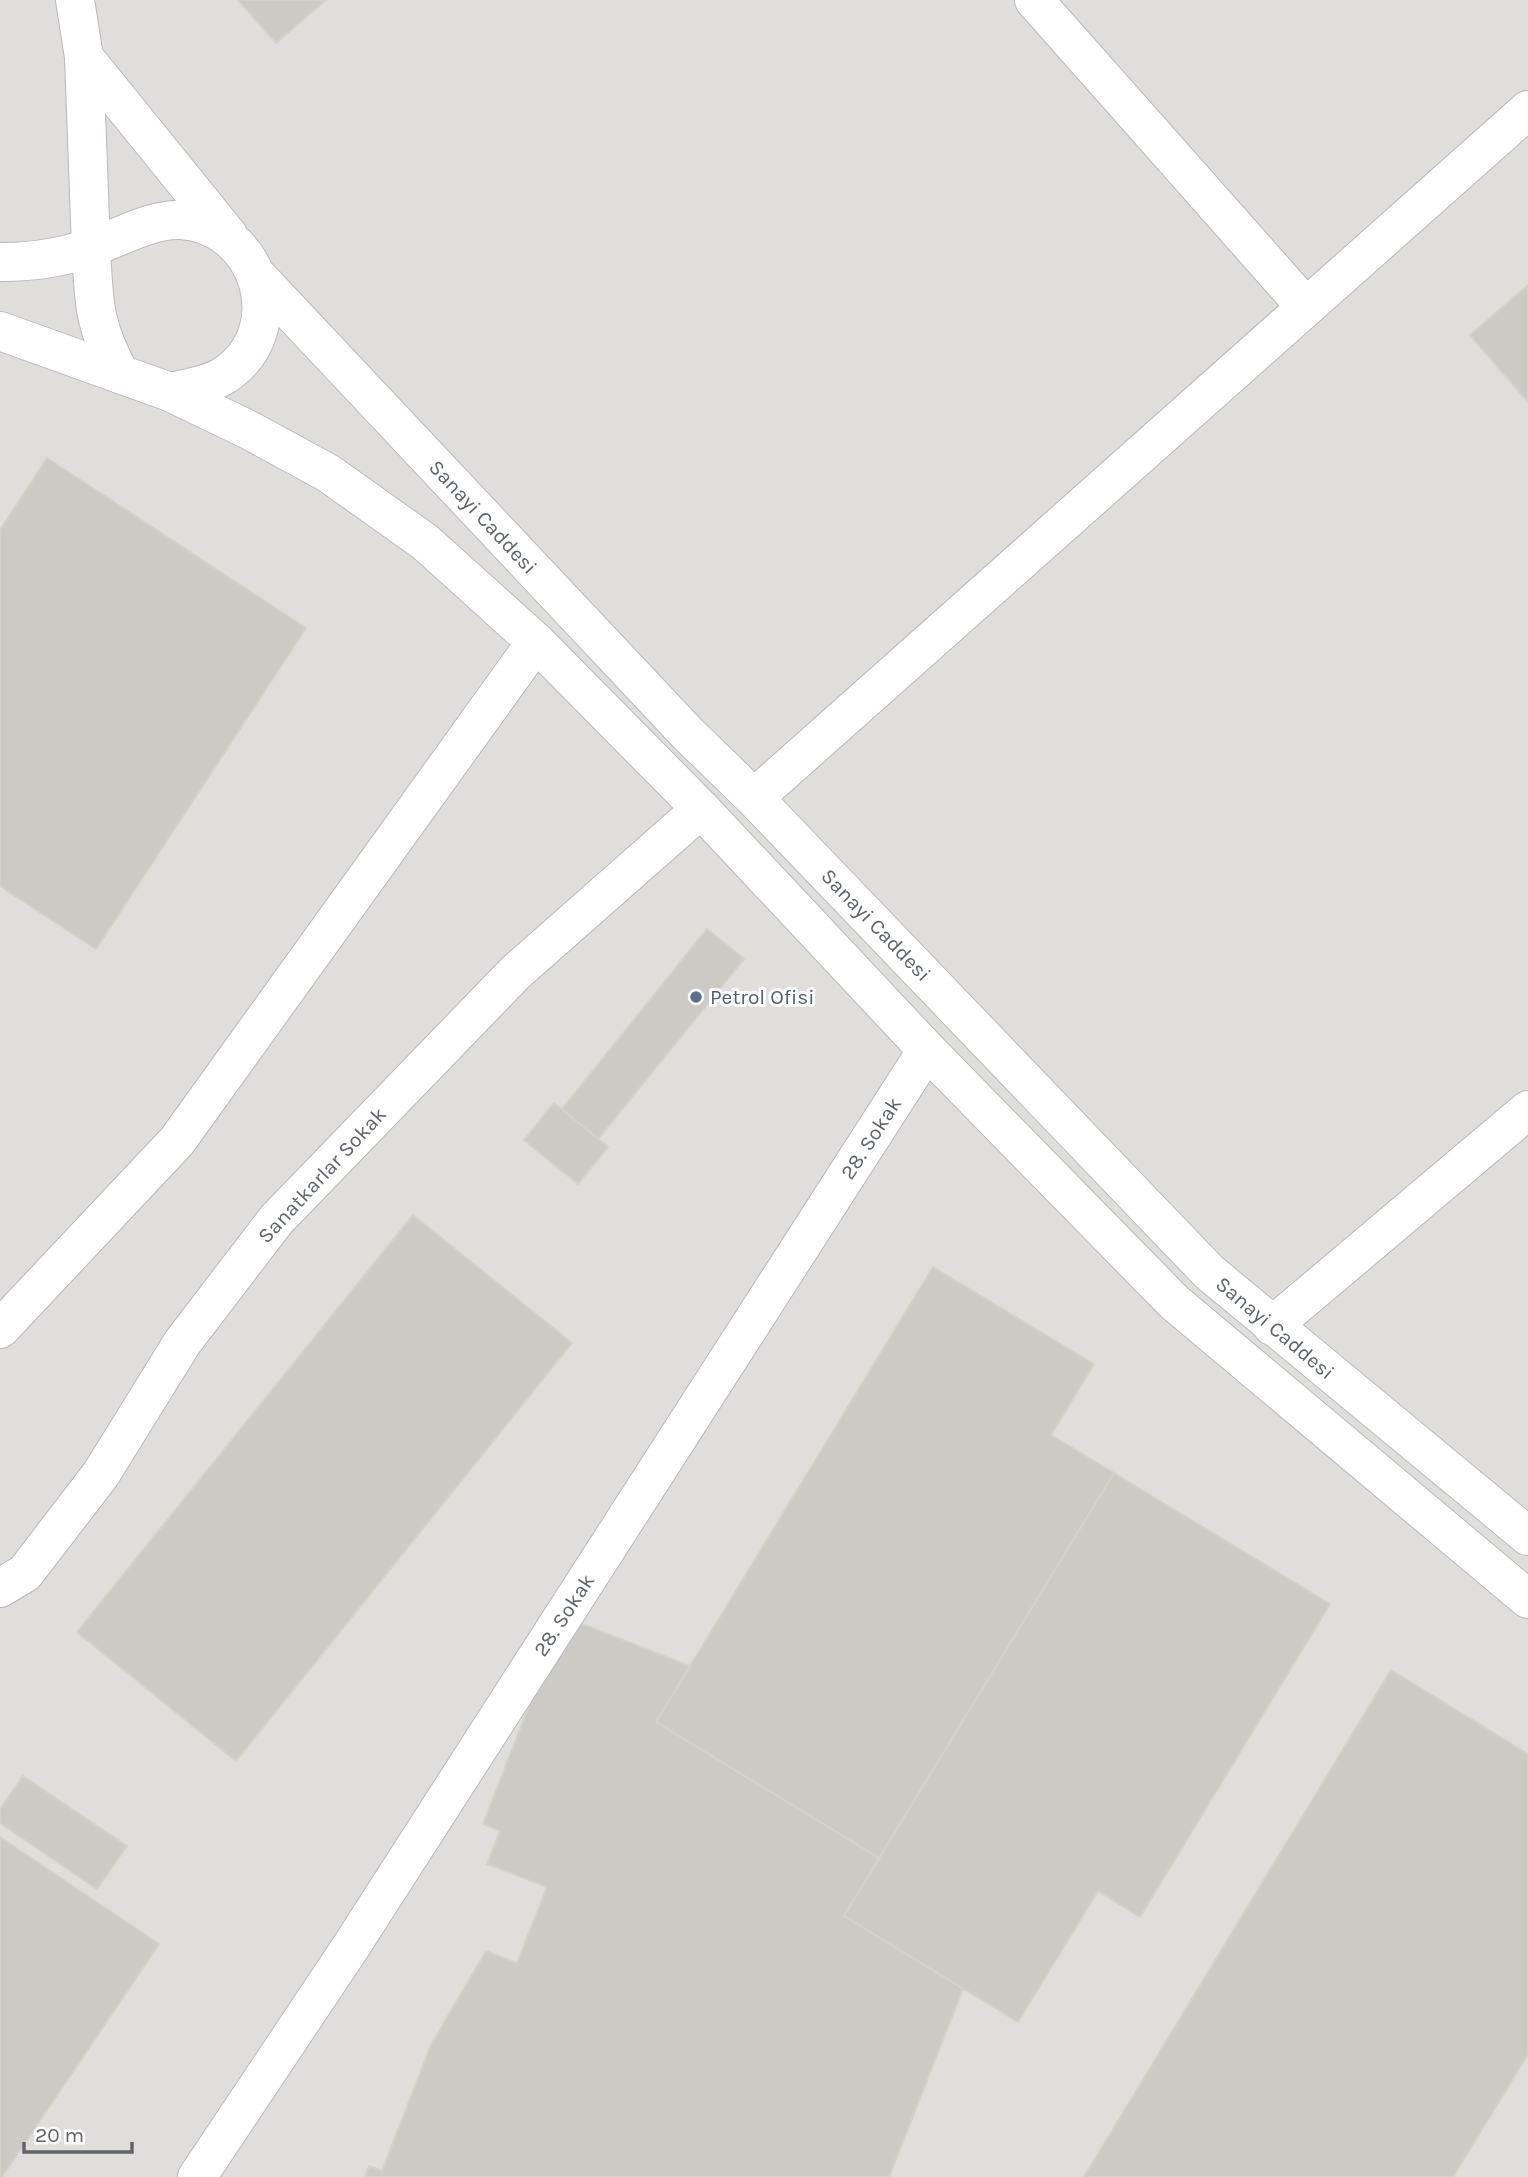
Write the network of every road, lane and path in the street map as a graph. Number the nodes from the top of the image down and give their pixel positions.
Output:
1 (75, 0) edge
2 (1034, 0) edge
3 (84, 57) junction
4 (1528, 110) edge
5 (228, 235) junction
6 (91, 248) junction
7 (0, 262) edge
8 (259, 278) junction
9 (1305, 306) junction
10 (0, 331) edge
11 (120, 374) junction
12 (170, 392) junction
13 (536, 642) junction
14 (754, 798) junction
15 (701, 809) junction
16 (927, 1049) junction
17 (1528, 1110) edge
18 (1272, 1326) junction
19 (0, 1329) edge
20 (1528, 1536) edge
21 (0, 1588) edge
22 (1528, 1599) edge
23 (197, 2177) edge

1 - 3 street
2 - 9 street
3 - 5 street
3 - 6 street
4 - 9 street
5 - 6 street
5 - 8 street
6 - 7 street
6 - 11 street
8 - 12 street
8 - 14 street, Sanayi Caddesi
9 - 14 street
10 - 11 street
11 - 12 street
12 - 13 street
13 - 15 street
13 - 19 street
14 - 18 street, Sanayi Caddesi
15 - 16 street
15 - 21 street, Sanatkarlar Sokak
16 - 22 street
16 - 23 street, 28. Sokak
17 - 18 street
18 - 20 street, Sanayi Caddesi

